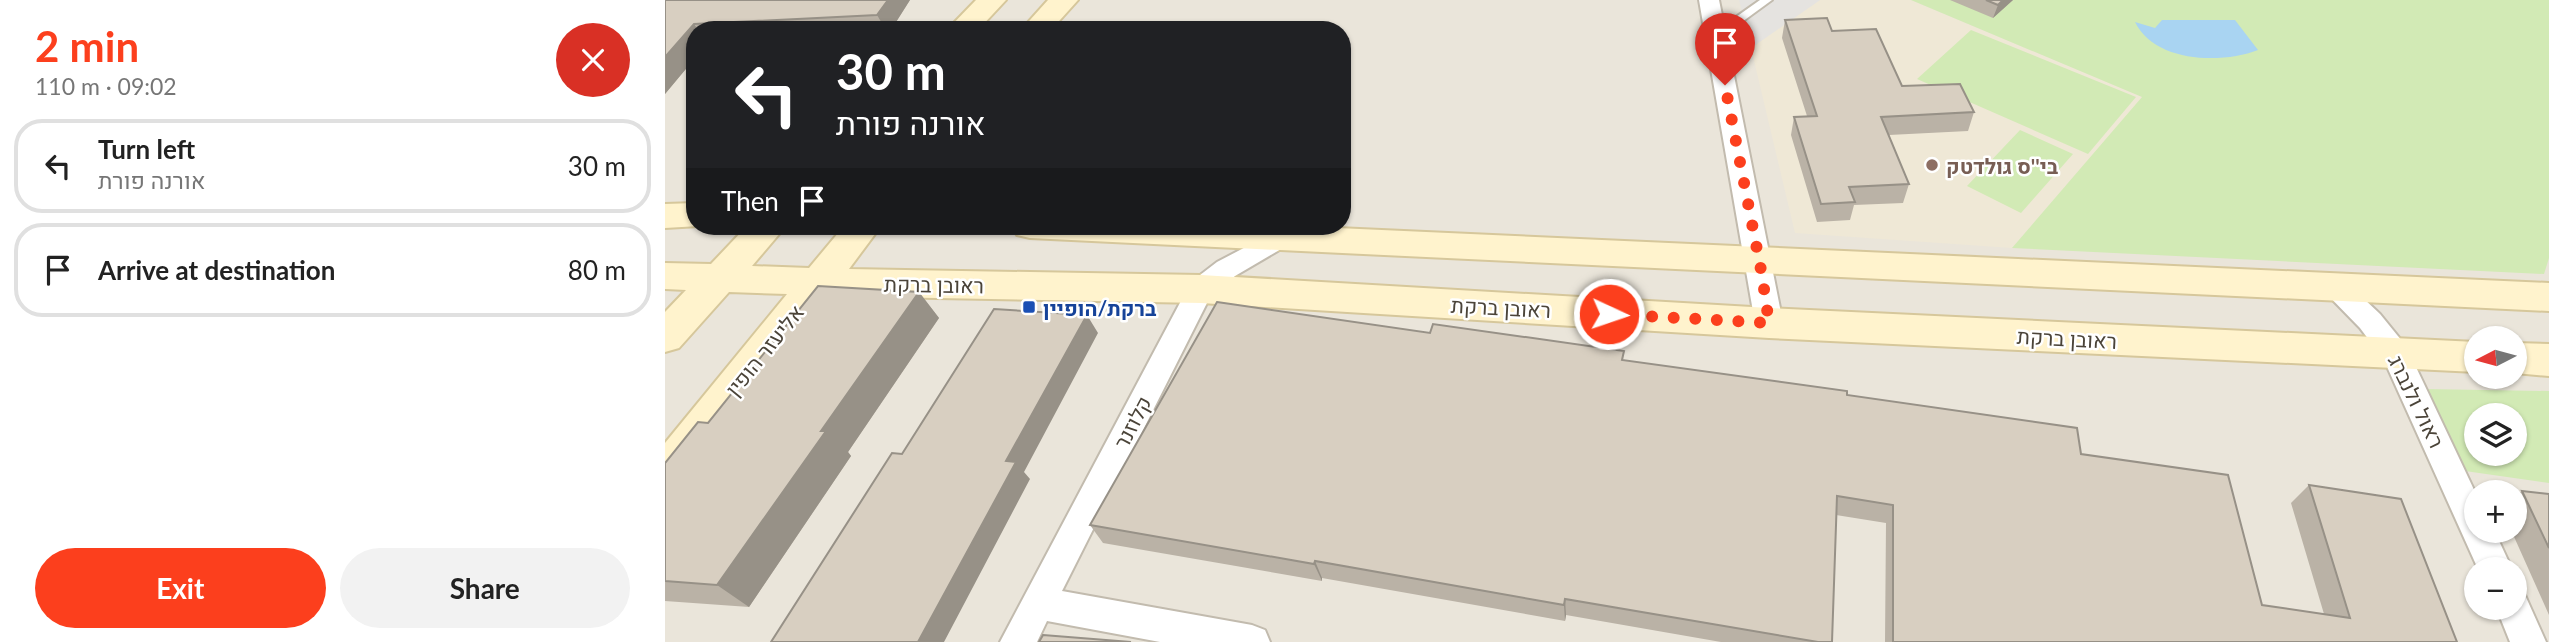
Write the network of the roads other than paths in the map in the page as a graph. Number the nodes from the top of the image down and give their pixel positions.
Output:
1 (992, 0) edge
2 (1064, 0) edge
3 (1709, 0) edge
4 (1767, 0) edge
5 (970, 21) edge
6 (1044, 21) edge
7 (1716, 36) junction
8 (686, 215) edge
9 (665, 216) edge
10 (759, 235) edge
11 (856, 235) edge
12 (1259, 235) edge
13 (1284, 236) junction
14 (1759, 258) junction
15 (665, 276) edge
16 (718, 278) junction
17 (818, 282) junction
18 (2335, 288) junction
19 (1201, 289) junction
20 (2549, 297) edge
21 (1769, 323) junction
22 (665, 337) edge
23 (2396, 354) junction
24 (2464, 357) edge
25 (2527, 359) edge
26 (2549, 360) edge
27 (665, 475) edge
28 (2464, 501) edge
29 (1037, 603) junction
30 (2518, 620) edge
31 (1018, 642) edge
32 (1252, 642) edge
33 (2528, 642) edge

1 - 5 street
2 - 6 street
3 - 7 street
4 - 7 lane
7 - 14 street
8 - 9 street
10 - 16 street
11 - 17 street, אליעזר הופין
12 - 13 street
13 - 14 street
13 - 19 street, קלוזנר
14 - 18 street
14 - 21 street
15 - 16 street, ראובן ברקת
16 - 17 street, ראובן ברקת
16 - 22 street
17 - 19 street, ראובן ברקת
17 - 27 street, אליעזר הופין
18 - 20 street
18 - 23 street, ראול ולנברג
19 - 21 street, ראובן ברקת
19 - 29 street, קלוזנר
21 - 23 street, ראובן ברקת
23 - 24 street, ראובן ברקת
23 - 28 street, ראול ולנברג
25 - 26 street
29 - 31 street, קלוזנר
29 - 32 street
30 - 33 street

